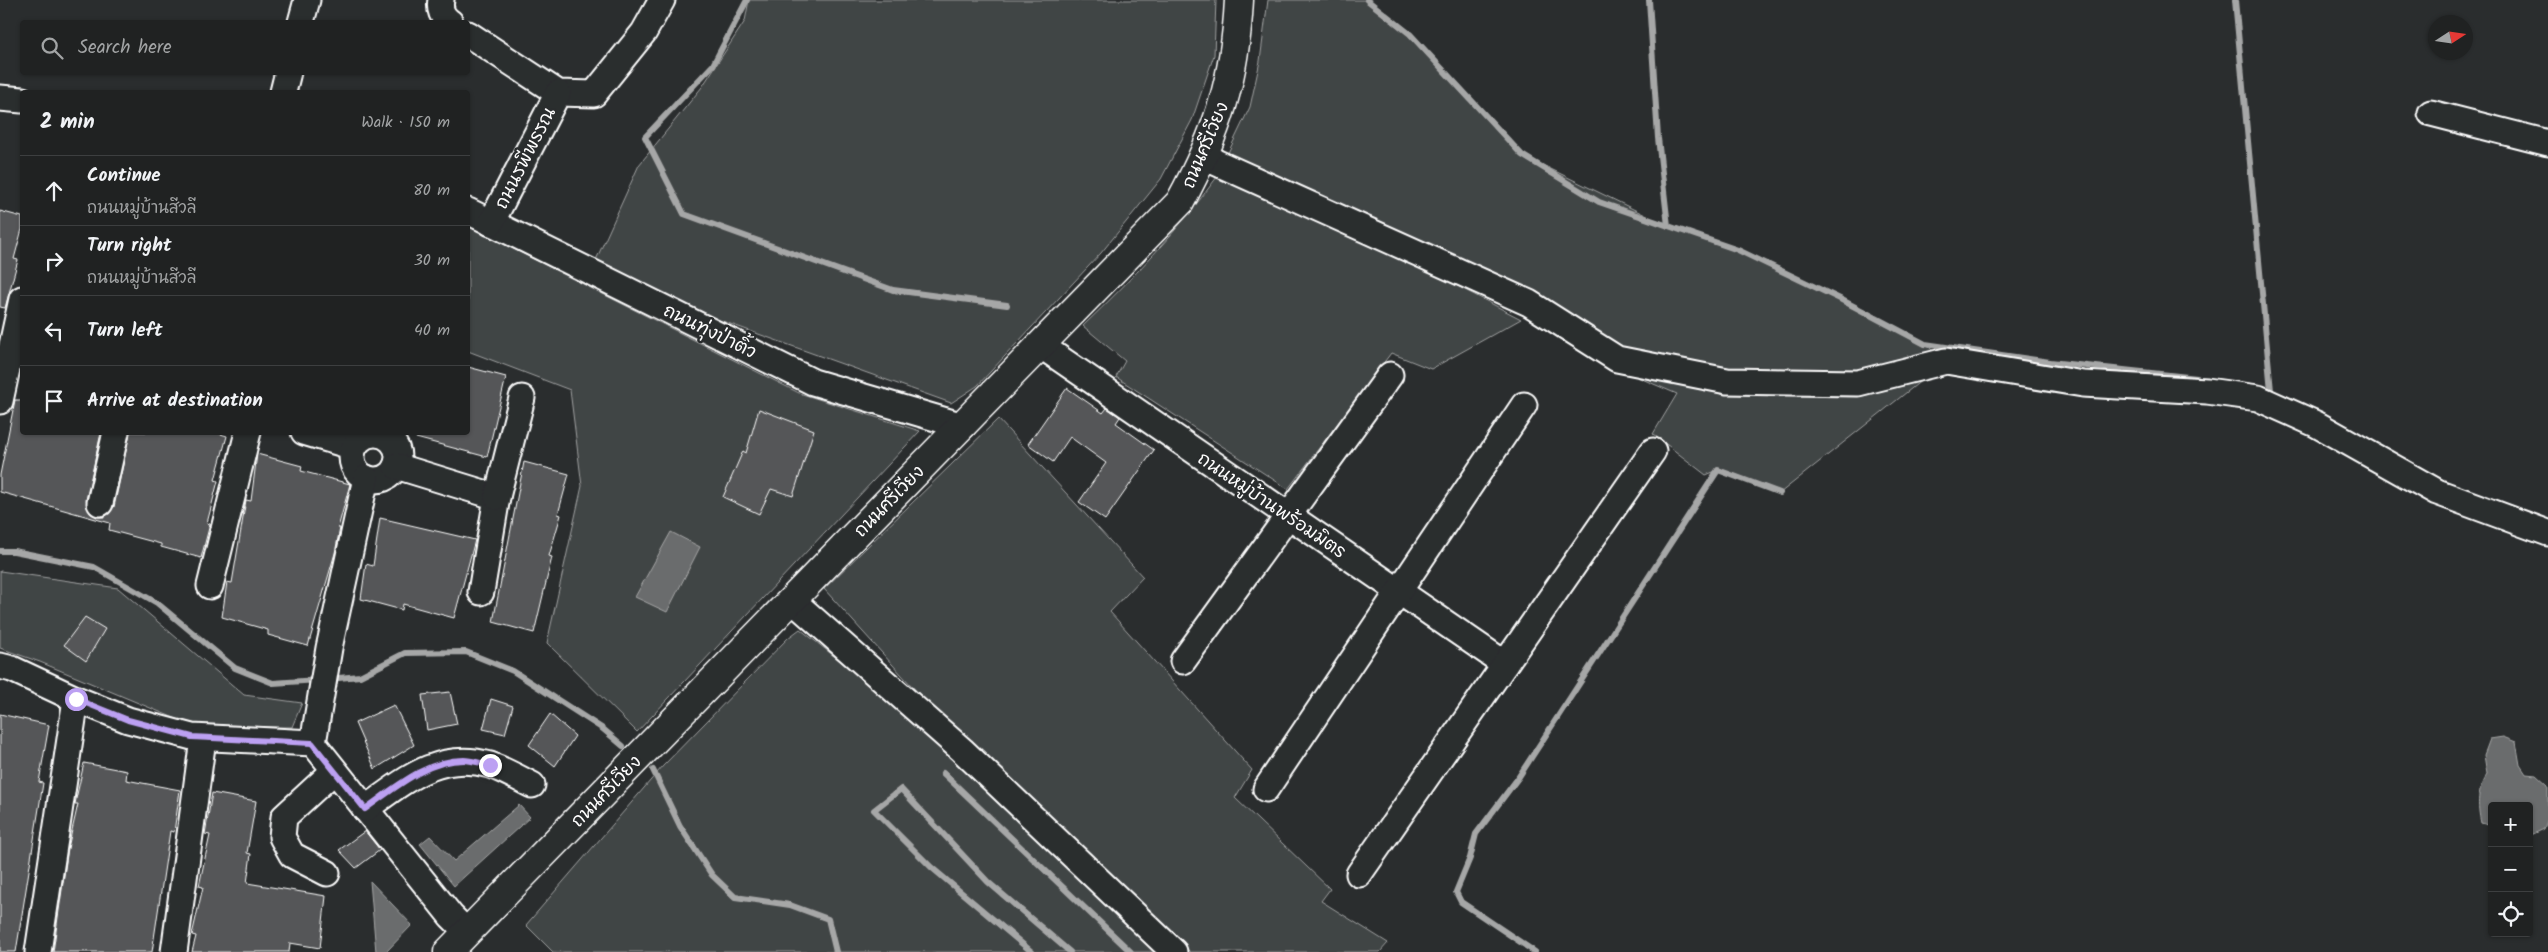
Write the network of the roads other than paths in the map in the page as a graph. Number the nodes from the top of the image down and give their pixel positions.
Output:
1 (307, 0) edge
2 (441, 0) edge
3 (662, 0) edge
4 (1239, 0) edge
5 (302, 20) edge
6 (446, 20) edge
7 (470, 35) edge
8 (287, 75) edge
9 (284, 90) edge
10 (558, 92) junction
11 (0, 98) edge
12 (20, 100) edge
13 (2431, 112) dead end
14 (2548, 143) edge
15 (1204, 157) junction
16 (470, 212) edge
17 (491, 223) junction
18 (20, 306) edge
19 (12, 335) edge
20 (1040, 345) junction
21 (1390, 375) dead end
22 (522, 398) dead end
23 (0, 401) edge
24 (1524, 405) dead end
25 (963, 426) junction
26 (115, 435) edge
27 (247, 435) edge
28 (314, 435) edge
29 (375, 435) edge
30 (381, 435) edge
31 (354, 447) junction
32 (1653, 452) dead end
33 (396, 466) junction
34 (366, 478) junction
35 (498, 497) junction
36 (100, 503) dead end
37 (1287, 515) junction
38 (2548, 533) edge
39 (210, 586) dead end
40 (480, 592) dead end
41 (1399, 592) junction
42 (792, 600) junction
43 (1183, 661) dead end
44 (1505, 664) junction
45 (0, 666) edge
46 (76, 699) junction
47 (203, 739) junction
48 (312, 743) junction
49 (334, 771) junction
50 (532, 785) dead end
51 (1266, 789) dead end
52 (365, 809) junction
53 (326, 873) dead end
54 (1359, 874) dead end
55 (452, 916) junction
56 (38, 952) edge
57 (174, 952) edge
58 (448, 952) edge
59 (1174, 952) edge

1 - 5 street
2 - 6 street
3 - 10 street, ถนนรพีพรรณ
4 - 15 main road, ถนนศรีเวียง
7 - 10 street, ถนนรพีพรรณ
8 - 9 street
10 - 17 street, ถนนรพีพรรณ
11 - 12 street
13 - 14 street
15 - 20 main road, ถนนศรีเวียง
15 - 38 street
16 - 17 street, ถนนทุ่งป่าติ้ว
17 - 25 street, ถนนทุ่งป่าติ้ว
18 - 19 street
19 - 23 street
20 - 25 main road, ถนนศรีเวียง
20 - 37 street, ถนนหมู่บ้านพร้อมมิตร
21 - 37 street
22 - 35 street
24 - 41 street
25 - 42 main road, ถนนศรีเวียง
26 - 36 street
27 - 39 street
28 - 31 street
29 - 31 street
30 - 33 street
31 - 34 street
32 - 44 street
33 - 34 street
33 - 35 street
34 - 48 street
35 - 40 street
37 - 41 street, ถนนหมู่บ้านพร้อมมิตร
37 - 43 street
41 - 44 street, ถนนหมู่บ้านพร้อมมิตร
41 - 51 street
42 - 55 main road, ถนนศรีเวียง
42 - 59 street
44 - 54 street
45 - 46 street
46 - 47 street
46 - 56 street
47 - 48 street
47 - 57 street
48 - 49 street
49 - 52 street
49 - 53 street
50 - 52 street
52 - 55 street
55 - 58 main road, ถนนศรีเวียง

